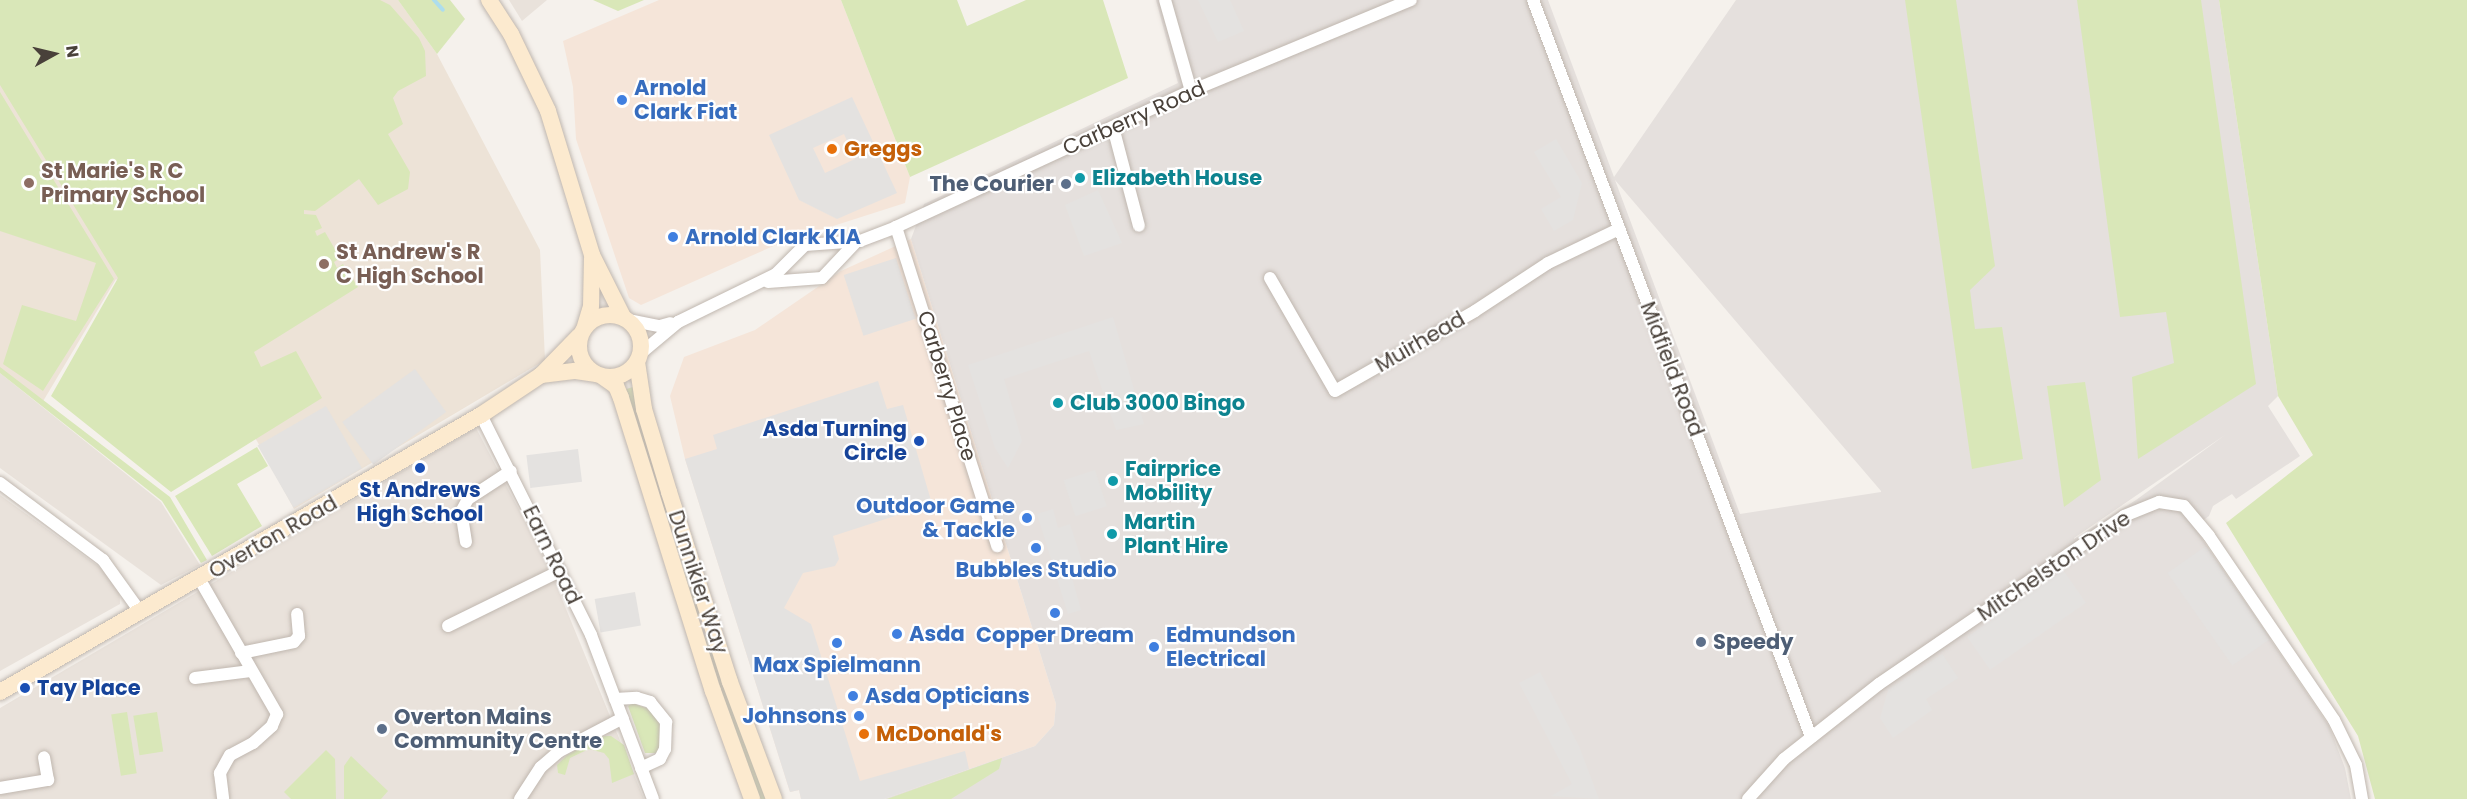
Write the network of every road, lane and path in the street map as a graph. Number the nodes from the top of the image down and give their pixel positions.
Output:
1 (489, 0) edge
2 (1165, 0) edge
3 (1411, 0) edge
4 (1533, 0) edge
5 (1191, 91) junction
6 (1113, 127) junction
7 (1139, 226) dead end
8 (896, 227) junction
9 (1619, 229) junction
10 (860, 241) junction
11 (817, 244) junction
12 (592, 255) junction
13 (795, 258) junction
14 (830, 265) junction
15 (805, 278) junction
16 (1270, 278) dead end
17 (761, 284) junction
18 (625, 318) junction
19 (678, 321) junction
20 (582, 331) junction
21 (638, 358) junction
22 (541, 375) junction
23 (599, 375) junction
24 (481, 415) junction
25 (511, 471) junction
26 (0, 483) edge
27 (466, 542) dead end
28 (997, 546) dead end
29 (560, 572) junction
30 (200, 580) junction
31 (141, 613) junction
32 (297, 614) dead end
33 (448, 626) dead end
34 (241, 652) junction
35 (251, 671) junction
36 (195, 678) dead end
37 (0, 692) edge
38 (615, 699) junction
39 (623, 718) junction
40 (1810, 737) junction
41 (44, 757) dead end
42 (641, 768) junction
43 (0, 788) edge
44 (223, 799) edge
45 (520, 799) edge
46 (653, 799) edge
47 (752, 799) edge
48 (774, 799) edge
49 (1748, 799) edge
50 (2362, 799) edge

1 - 12 main road
2 - 5 street
3 - 5 street, Carberry Road
4 - 9 street, Midfield Road
5 - 6 street, Carberry Road
6 - 7 street
6 - 8 street, Carberry Road
8 - 10 street, Carberry Road
8 - 28 street, Carberry Place
9 - 16 street, Muirhead
9 - 40 street, Midfield Road
10 - 11 street, Carberry Road
10 - 14 street, Carberry Road
11 - 13 street, Carberry Road
11 - 14 street
12 - 18 main road
12 - 20 main road
13 - 15 street
13 - 17 street, Carberry Road
14 - 15 street, Carberry Road
15 - 17 street, Carberry Road
17 - 19 street, Carberry Road
18 - 19 street, Carberry Road
18 - 20 main road
18 - 21 main road
19 - 21 street, Carberry Road
20 - 22 main road, Overton Road
20 - 23 main road
21 - 23 main road
21 - 48 main road, Dunnikier Way
22 - 23 main road, Overton Road
22 - 24 main road, Overton Road
23 - 47 main road, Dunnikier Way
24 - 25 street, Earn Road
24 - 30 main road, Overton Road
25 - 27 street
25 - 29 street, Earn Road
26 - 31 street
29 - 33 street
29 - 38 street, Earn Road
30 - 31 main road, Overton Road
30 - 34 street
31 - 37 main road, Overton Road
32 - 34 street
34 - 35 street
35 - 36 street
35 - 44 street
38 - 39 street, Earn Road
38 - 42 street
39 - 42 street, Earn Road
39 - 45 street
40 - 49 street, Mitchelston Drive
40 - 50 street, Mitchelston Drive
41 - 43 street
42 - 46 street, Earn Road

